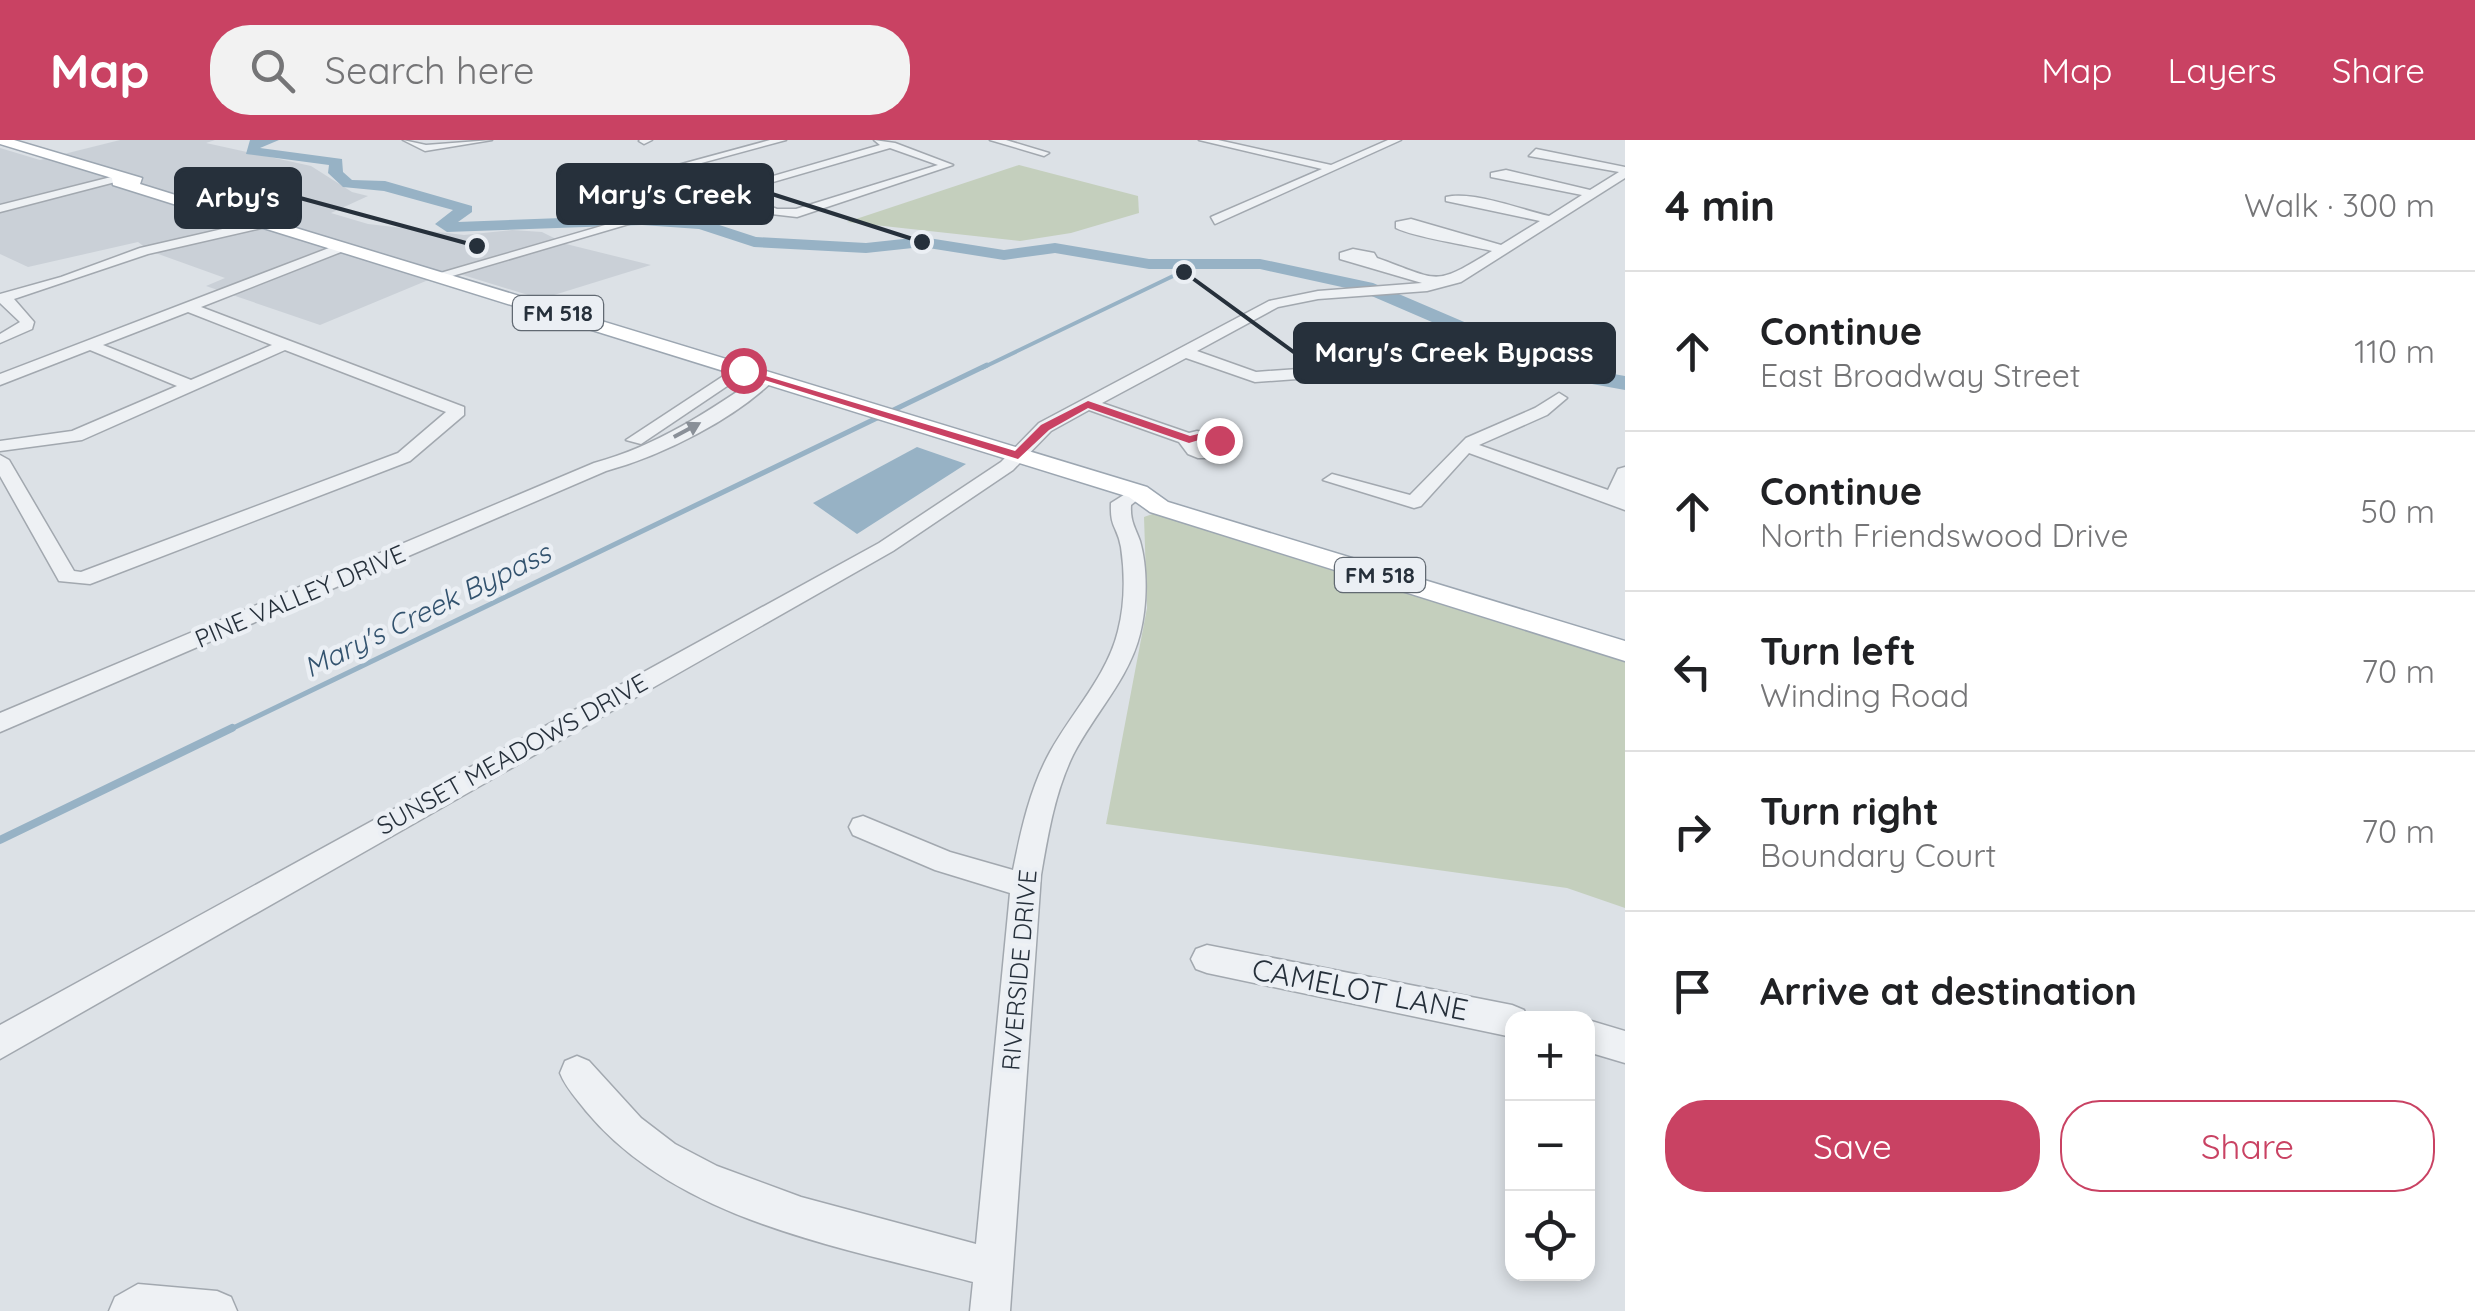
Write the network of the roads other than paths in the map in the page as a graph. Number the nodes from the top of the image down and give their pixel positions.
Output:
1 (0, 140) edge
2 (408, 140) edge
3 (487, 140) edge
4 (781, 140) edge
5 (873, 140) edge
6 (995, 140) edge
7 (1396, 140) edge
8 (1212, 141) edge
9 (890, 145) junction
10 (1044, 154) dead end
11 (1559, 158) dead end
12 (1332, 168) junction
13 (1625, 172) edge
14 (112, 176) junction
15 (1520, 179) dead end
16 (644, 192) dead end
17 (722, 192) junction
18 (158, 194) junction
19 (1592, 194) junction
20 (659, 198) dead end
21 (1474, 202) dead end
22 (674, 204) junction
23 (221, 205) junction
24 (0, 206) edge
25 (1215, 220) dead end
26 (1552, 220) junction
27 (262, 222) junction
28 (1427, 230) dead end
29 (342, 246) junction
30 (1505, 250) junction
31 (1372, 260) dead end
32 (437, 276) junction
33 (1438, 284) junction
34 (2, 298) edge
35 (188, 306) junction
36 (0, 339) edge
37 (90, 345) junction
38 (285, 345) junction
39 (72, 352) junction
40 (1185, 352) junction
41 (1365, 369) dead end
42 (743, 370) junction
43 (768, 378) junction
44 (0, 380) edge
45 (192, 386) junction
46 (173, 394) junction
47 (1559, 398) dead end
48 (1088, 404) junction
49 (1189, 439) dead end
50 (0, 446) edge
51 (1466, 447) junction
52 (1018, 455) junction
53 (0, 460) edge
54 (600, 467) junction
55 (1625, 473) edge
56 (1332, 480) dead end
57 (1138, 492) junction
58 (1619, 502) edge
59 (1625, 632) edge
60 (1625, 651) edge
61 (0, 723) edge
62 (864, 827) dead end
63 (1024, 884) junction
64 (1206, 960) dead end
65 (1505, 1019) edge
66 (1595, 1038) edge
67 (0, 1043) edge
68 (1625, 1047) edge
69 (577, 1073) dead end
70 (994, 1268) junction
71 (129, 1311) edge
72 (217, 1311) edge
73 (990, 1311) edge

1 - 14 main road, FM 518
2 - 3 street
4 - 16 street
5 - 9 street
6 - 10 street
7 - 12 street
8 - 12 street
9 - 17 street
9 - 17 street
11 - 13 street
12 - 25 street
13 - 19 street, SUNSET MEADOWS DRIVE
14 - 18 main road, FM 518
14 - 23 main road, FM 518
14 - 24 street
15 - 19 street
17 - 22 street
18 - 23 main road
18 - 27 main road, FM 518
19 - 26 street, SUNSET MEADOWS DRIVE
20 - 22 street
21 - 26 street
22 - 32 street
23 - 27 main road, FM 518
26 - 30 street, SUNSET MEADOWS DRIVE
27 - 29 main road, FM 518
27 - 34 street
28 - 30 street
29 - 32 main road, FM 518
29 - 35 street
30 - 33 street, SUNSET MEADOWS DRIVE
31 - 33 street
32 - 42 main road, FM 518
33 - 40 street, SUNSET MEADOWS DRIVE
34 - 36 street
35 - 37 street
35 - 38 street
37 - 39 street
37 - 45 street
38 - 45 street
38 - 53 street
39 - 44 street
39 - 46 street
40 - 41 street
40 - 48 street, SUNSET MEADOWS DRIVE
42 - 43 main road, FM 518
42 - 54 street, PINE VALLEY DRIVE
43 - 52 main road, FM 518
54 -> 43 street, PINE VALLEY DRIVE
45 - 46 street
46 - 50 street
47 - 51 street
48 - 49 street
48 - 52 street, SUNSET MEADOWS DRIVE
51 - 56 street
51 - 58 street
52 - 57 main road, FM 518
52 - 67 street, SUNSET MEADOWS DRIVE
54 - 61 street, PINE VALLEY DRIVE
55 - 58 street
57 - 59 main road, FM 518
57 - 60 main road, FM 518
57 - 63 street, RIVERSIDE DRIVE
62 - 63 street
63 - 70 street, RIVERSIDE DRIVE
64 - 65 street, CAMELOT LANE
66 - 68 street
69 - 70 street
70 - 73 street, RIVERSIDE DRIVE
71 - 72 street

